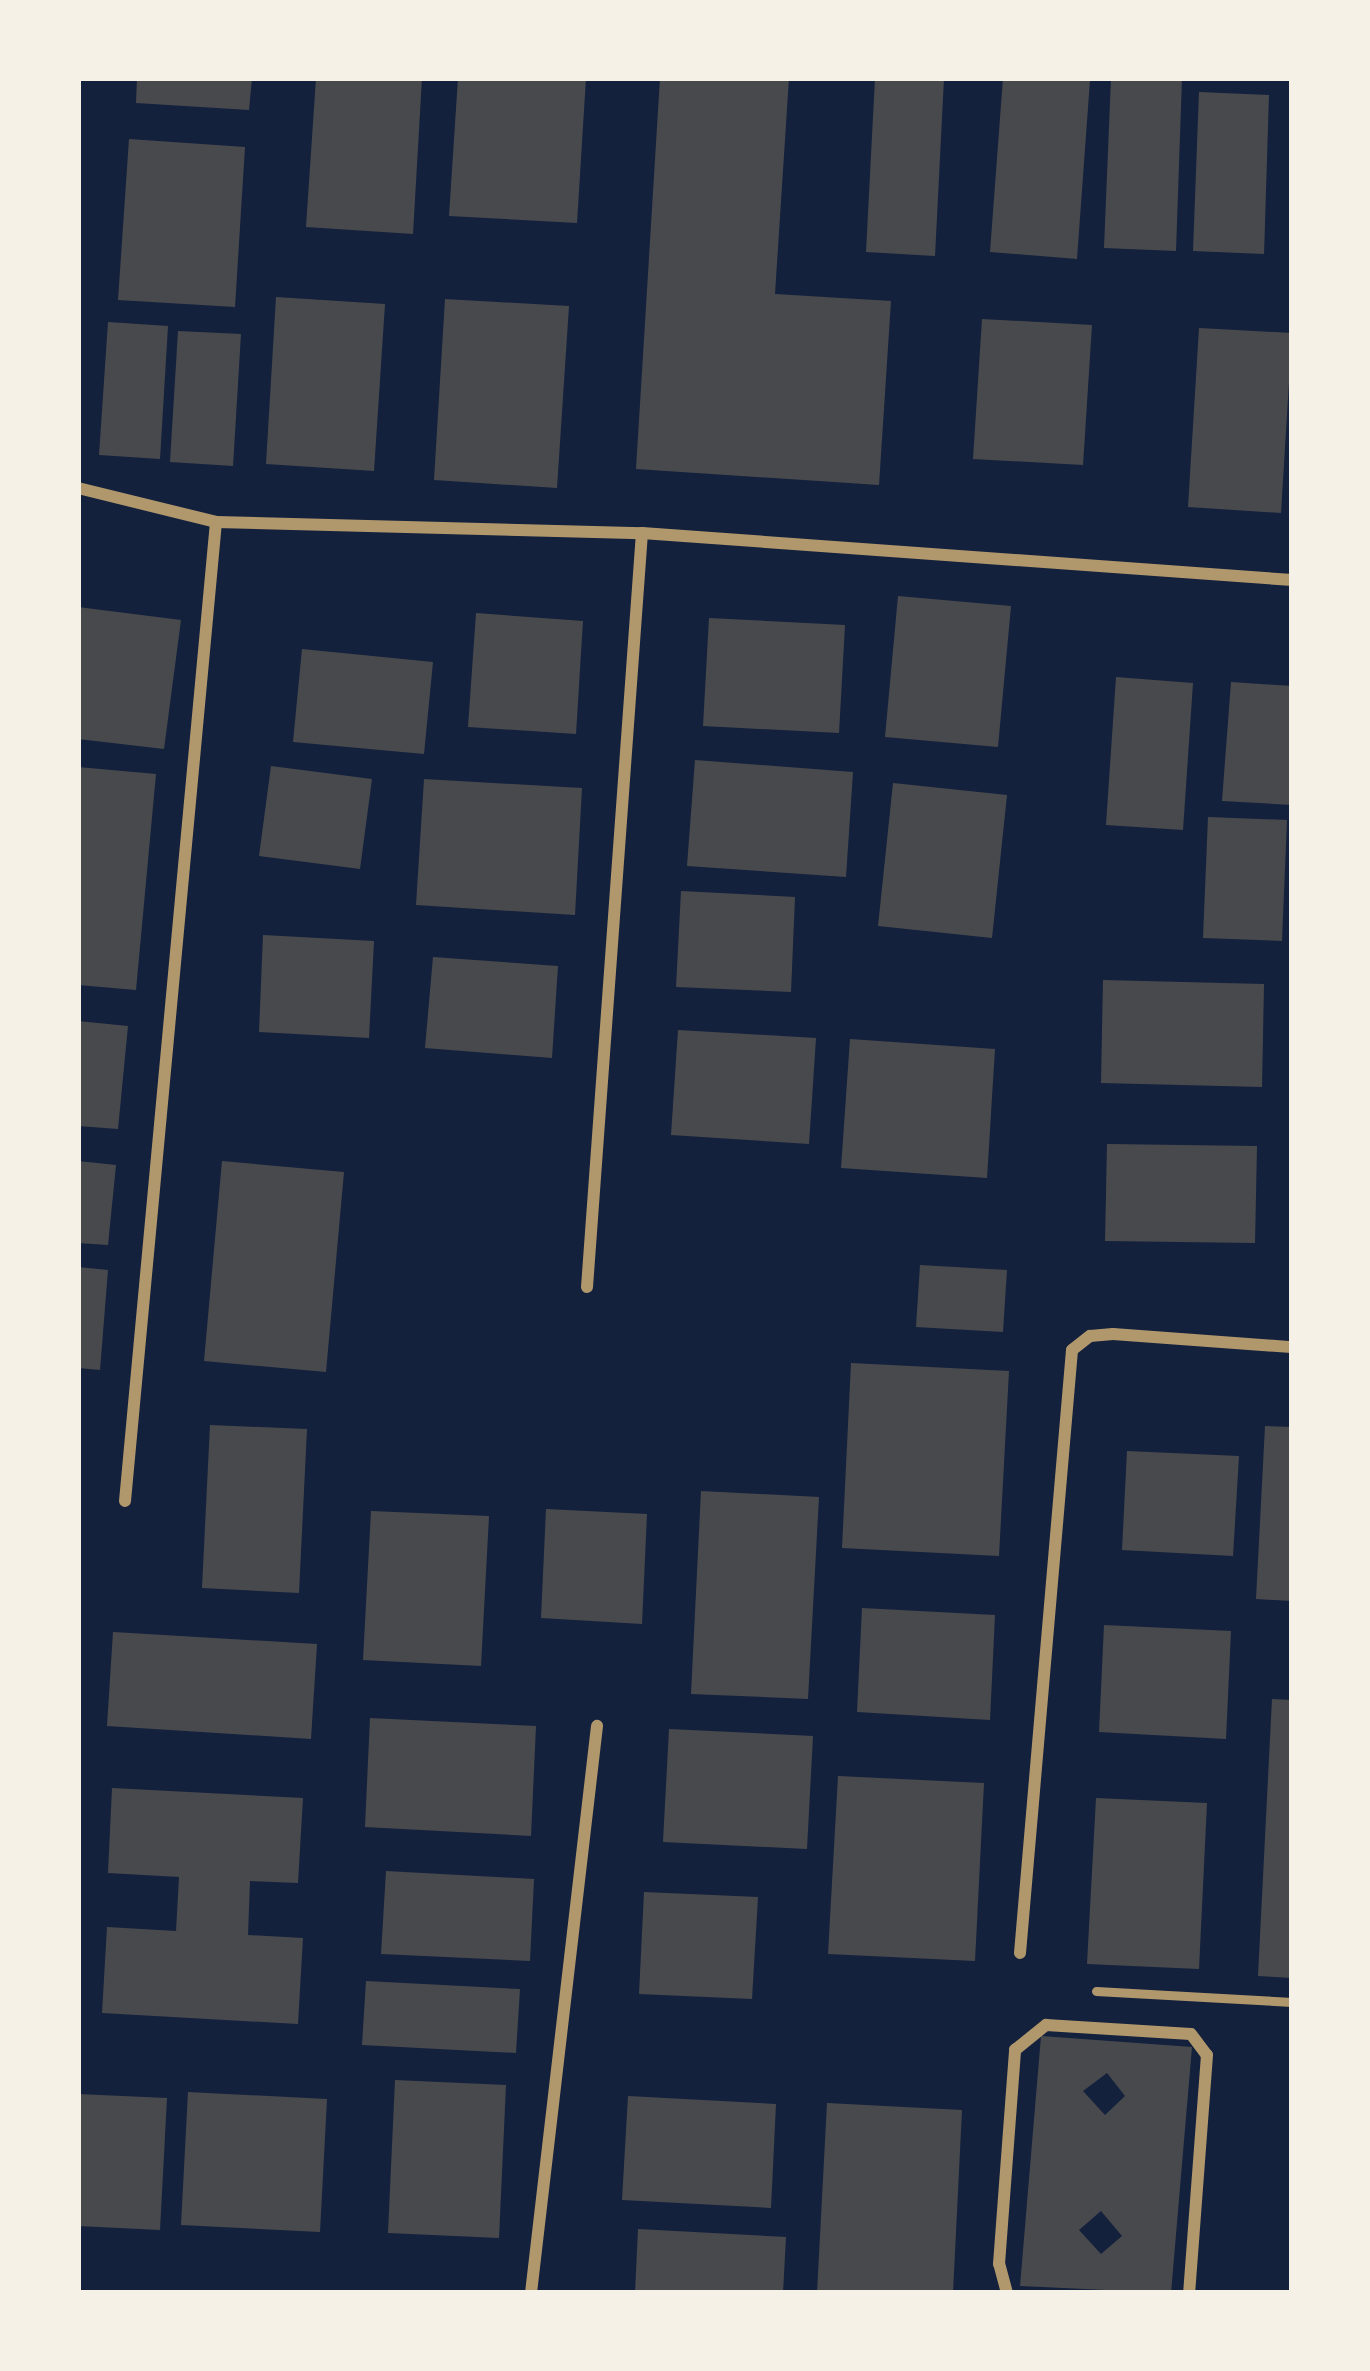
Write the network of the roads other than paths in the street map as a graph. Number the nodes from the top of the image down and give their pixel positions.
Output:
1 (78, 488) edge
2 (216, 522) junction
3 (643, 533) junction
4 (1292, 580) edge
5 (586, 1287) dead end
6 (1292, 1347) edge
7 (125, 1501) dead end
8 (597, 1726) dead end
9 (1020, 1953) dead end
10 (1096, 1991) dead end
11 (1292, 2002) edge
12 (531, 2293) edge
13 (1007, 2293) edge
14 (1190, 2293) edge

1 - 2 street
2 - 3 street
2 - 7 street
3 - 4 street
3 - 5 street
6 - 9 street
8 - 12 street
10 - 11 lane
13 - 14 street

